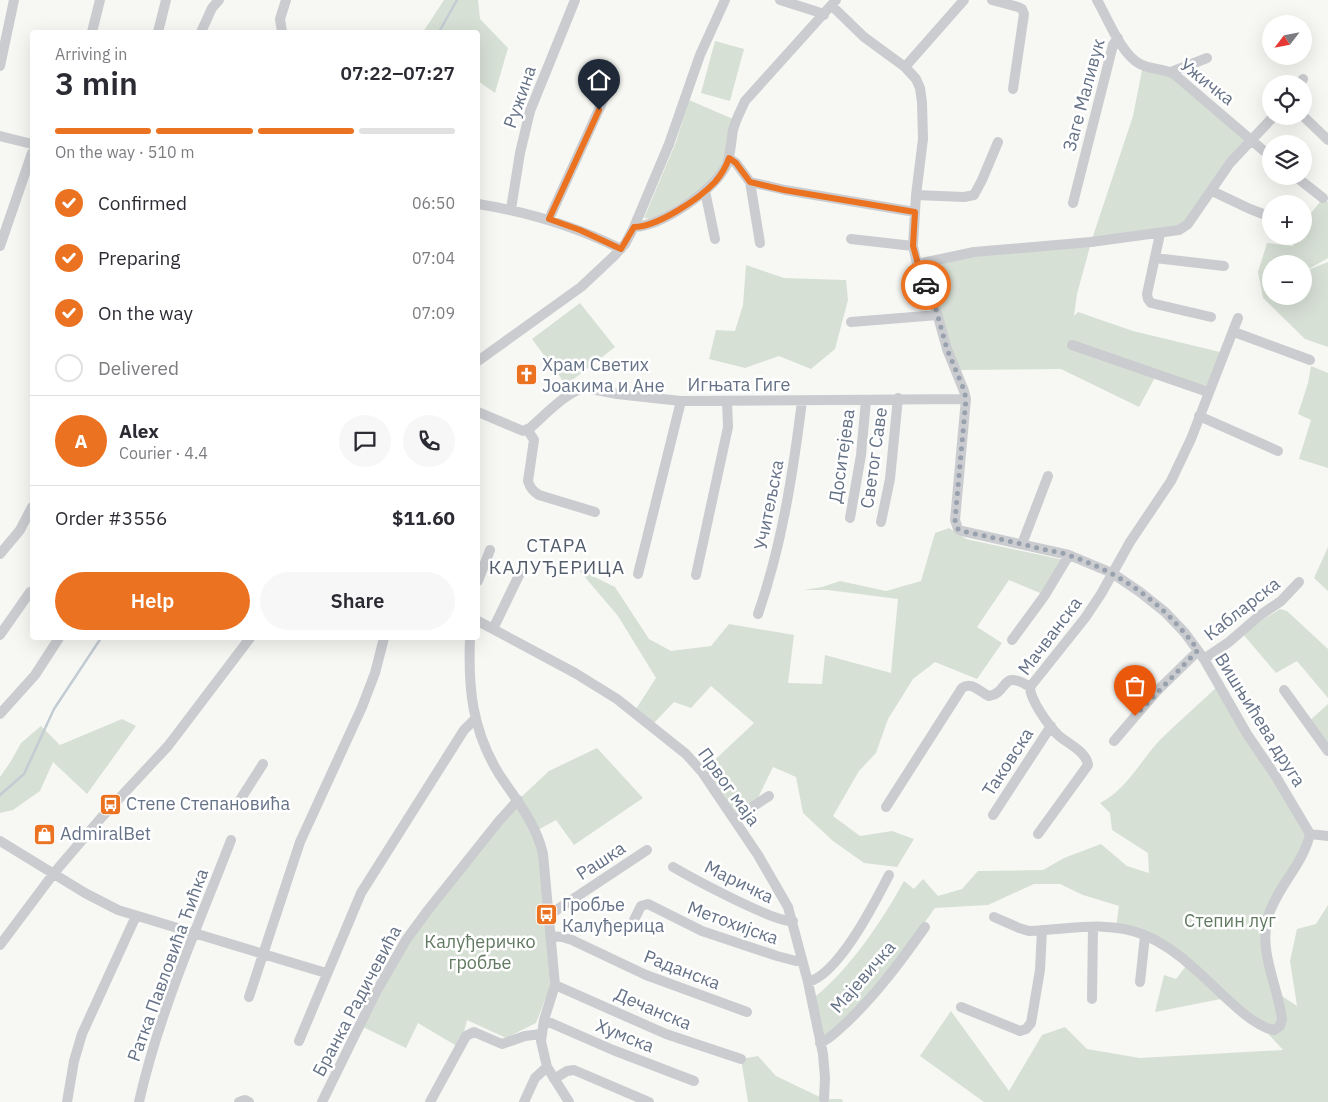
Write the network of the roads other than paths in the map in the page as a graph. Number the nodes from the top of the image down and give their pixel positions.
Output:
1 (14, 0) edge
2 (100, 0) edge
3 (166, 0) edge
4 (219, 0) edge
5 (286, 0) edge
6 (575, 0) edge
7 (725, 0) edge
8 (780, 0) edge
9 (964, 0) edge
10 (992, 0) edge
11 (1097, 0) edge
12 (834, 3) edge
13 (824, 15) junction
14 (92, 30) edge
15 (158, 30) edge
16 (202, 30) edge
17 (282, 30) edge
18 (1118, 38) junction
19 (1207, 58) dead end
20 (0, 66) edge
21 (904, 67) junction
22 (1171, 72) junction
23 (1013, 89) dead end
24 (606, 94) dead end
25 (1265, 125) edge
26 (1312, 125) edge
27 (0, 136) edge
28 (1250, 140) junction
29 (1328, 140) edge
30 (998, 142) dead end
31 (30, 144) edge
32 (1262, 150) edge
33 (729, 158) junction
34 (30, 159) edge
35 (750, 182) junction
36 (1306, 185) edge
37 (1212, 190) junction
38 (705, 191) junction
39 (916, 195) junction
40 (1323, 198) dead end
41 (1073, 203) dead end
42 (480, 204) edge
43 (511, 210) junction
44 (915, 212) junction
45 (1262, 214) edge
46 (549, 219) junction
47 (634, 227) junction
48 (1160, 234) junction
49 (715, 239) dead end
50 (851, 239) dead end
51 (760, 243) dead end
52 (0, 246) edge
53 (913, 246) junction
54 (621, 249) junction
55 (1155, 258) junction
56 (918, 264) junction
57 (1224, 266) dead end
58 (938, 315) junction
59 (1211, 317) dead end
60 (1238, 318) dead end
61 (851, 322) dead end
62 (1234, 332) junction
63 (1072, 345) dead end
64 (480, 360) edge
65 (1310, 360) dead end
66 (1208, 392) junction
67 (898, 398) junction
68 (966, 399) junction
69 (866, 400) junction
70 (681, 401) junction
71 (727, 401) junction
72 (802, 401) junction
73 (480, 413) edge
74 (1200, 416) junction
75 (527, 429) junction
76 (1278, 451) dead end
77 (1048, 476) dead end
78 (30, 511) edge
79 (595, 512) dead end
80 (850, 518) dead end
81 (881, 522) dead end
82 (1022, 544) junction
83 (490, 550) dead end
84 (0, 554) edge
85 (1069, 555) junction
86 (521, 570) dead end
87 (1112, 572) junction
88 (638, 574) dead end
89 (696, 575) dead end
90 (480, 576) edge
91 (1299, 582) dead end
92 (30, 592) dead end
93 (758, 614) dead end
94 (480, 622) edge
95 (493, 629) junction
96 (0, 635) edge
97 (58, 640) edge
98 (248, 640) edge
99 (383, 640) edge
100 (470, 640) edge
101 (1012, 640) dead end
102 (1201, 655) junction
103 (1030, 687) junction
104 (1284, 690) dead end
105 (0, 714) edge
106 (475, 719) junction
107 (1051, 726) junction
108 (1114, 741) dead end
109 (1328, 751) edge
110 (263, 764) dead end
111 (769, 796) dead end
112 (518, 800) junction
113 (238, 803) dead end
114 (886, 807) dead end
115 (993, 815) dead end
116 (734, 819) junction
117 (1038, 834) dead end
118 (1310, 834) junction
119 (1328, 836) edge
120 (231, 840) dead end
121 (0, 841) edge
122 (647, 850) dead end
123 (673, 867) dead end
124 (54, 873) junction
125 (889, 875) dead end
126 (549, 915) junction
127 (136, 916) junction
128 (994, 917) dead end
129 (634, 920) dead end
130 (793, 921) junction
131 (925, 927) dead end
132 (1093, 927) junction
133 (1042, 930) junction
134 (195, 932) junction
135 (550, 936) junction
136 (1145, 936) junction
137 (0, 945) edge
138 (263, 954) junction
139 (802, 960) junction
140 (326, 973) junction
141 (808, 982) junction
142 (1140, 982) dead end
143 (555, 985) junction
144 (249, 997) dead end
145 (1092, 1000) dead end
146 (961, 1007) dead end
147 (747, 1012) dead end
148 (544, 1020) junction
149 (541, 1034) junction
150 (299, 1040) dead end
151 (820, 1043) junction
152 (741, 1059) dead end
153 (548, 1067) junction
154 (554, 1079) junction
155 (694, 1081) dead end
156 (824, 1100) dead end
157 (67, 1102) edge
158 (139, 1102) edge
159 (239, 1102) edge
160 (250, 1102) edge
161 (322, 1102) edge
162 (430, 1102) edge
163 (524, 1102) edge
164 (569, 1102) edge
165 (649, 1102) edge

1 - 20 street
2 - 14 street
3 - 15 street
4 - 16 street
5 - 17 street
6 - 43 street, Ружина
7 - 47 street
8 - 13 street
9 - 21 street
10 - 23 street
11 - 18 street, Заге Маливук
12 - 13 street
12 - 21 street, Вишњићева друга
13 - 33 street
18 - 22 street, Ужичка
18 - 41 street, Заге Маливук
19 - 22 street
21 - 39 street, Вишњићева друга
22 - 28 street, Ужичка
24 - 46 street
25 - 28 street
26 - 29 street
27 - 31 street
28 - 32 street, Ужичка
28 - 37 street
30 - 39 street
33 - 35 street
33 - 38 street
34 - 52 street
35 - 44 street
35 - 51 street
36 - 40 street
37 - 45 street
37 - 48 street
38 - 47 street
38 - 49 street
39 - 44 street, Вишњићева друга
42 - 43 street
43 - 46 street
44 - 53 street, Вишњићева друга
46 - 54 street
47 - 54 street
48 - 55 street
48 - 56 street
50 - 53 street
53 - 56 street, Вишњићева друга
54 - 64 street
55 - 57 street
55 - 59 street
56 - 58 street, Вишњићева друга
58 - 61 street
58 - 68 street, Вишњићева друга
60 - 62 street, Мачванска
62 - 65 street
62 - 66 street, Мачванска
63 - 66 street
66 - 74 street, Мачванска
67 - 68 street, Игњата Гиге
67 - 69 street, Игњата Гиге
67 - 81 street, Светог Саве
68 - 82 street, Вишњићева друга
69 - 72 street, Игњата Гиге
69 - 80 street, Доситејева
70 - 71 street, Игњата Гиге
70 - 75 street, Игњата Гиге
70 - 88 street
71 - 72 street, Игњата Гиге
71 - 89 street
72 - 93 street, Учитељска
73 - 75 street
74 - 76 street
74 - 87 street, Мачванска
75 - 79 street
77 - 82 street
78 - 84 street
82 - 85 street, Вишњићева друга
83 - 90 street
85 - 87 street, Вишњићева друга
85 - 101 street
86 - 95 street
87 - 102 street, Вишњићева друга
87 - 103 street, Мачванска
91 - 102 street, Кабларска
92 - 96 street
94 - 95 street, Првог маја
95 - 116 street, Првог маја
97 - 105 street
98 - 124 street
99 - 138 street
100 - 106 street
102 - 108 street, Кабларска
102 - 118 street, Вишњићева друга
103 - 107 street, Мачванска
103 - 114 street
104 - 109 street
106 - 112 street
106 - 140 street
107 - 115 street, Таковска
107 - 117 street, Мачванска
110 - 113 street
111 - 116 street
112 - 126 street
112 - 161 street, Бранка Радичевића
116 - 130 street, Првог маја
118 - 119 street
118 - 136 street
120 - 134 street, Ратка Павловића Ћићка
121 - 124 street
122 - 126 street, Рашка
123 - 130 street, Маричка
124 - 127 street
124 - 137 street
125 - 141 street
126 - 135 street
127 - 134 street
127 - 157 street
128 - 133 street
129 - 139 street, Метохијска
130 - 139 street, Првог маја
131 - 151 street, Мајевичка
132 - 133 street
132 - 136 street
132 - 145 street
133 - 146 street
134 - 138 street
134 - 158 street, Ратка Павловића Ћићка
135 - 143 street
135 - 147 street, Раданска
136 - 142 street
138 - 140 street
138 - 144 street
139 - 141 street, Првог маја
140 - 150 street
141 - 151 street, Првог маја
143 - 148 street
143 - 152 street, Дечанска
148 - 149 street
148 - 155 street, Хумска
149 - 153 street
149 - 162 street
151 - 156 street, Првог маја
153 - 154 street
153 - 163 street
154 - 164 street
154 - 165 street
159 - 160 street

